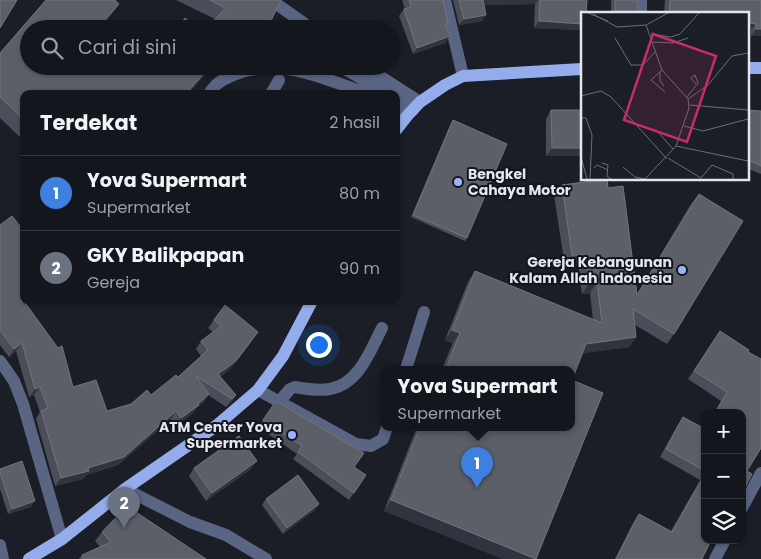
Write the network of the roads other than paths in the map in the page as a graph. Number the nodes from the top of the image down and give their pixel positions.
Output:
1 (271, 0) edge
2 (444, 0) edge
3 (299, 20) edge
4 (748, 68) edge
5 (761, 68) edge
6 (581, 69) edge
7 (234, 75) edge
8 (312, 75) edge
9 (355, 75) edge
10 (373, 75) edge
11 (463, 76) junction
12 (279, 80) dead end
13 (211, 90) edge
14 (273, 90) edge
15 (356, 90) edge
16 (381, 90) edge
17 (389, 90) edge
18 (409, 109) edge
19 (400, 124) edge
20 (310, 305) edge
21 (424, 312) dead end
22 (382, 328) dead end
23 (0, 362) edge
24 (407, 366) edge
25 (258, 390) junction
26 (279, 402) junction
27 (386, 431) edge
28 (761, 473) edge
29 (125, 489) junction
30 (746, 501) edge
31 (62, 539) junction
32 (723, 544) edge
33 (0, 545) edge
34 (2, 559) edge
35 (29, 559) edge
36 (266, 559) edge
37 (714, 559) edge

1 - 3 street
2 - 11 street
4 - 5 main road
6 - 11 main road
7 - 13 street
8 - 15 street
9 - 16 street
10 - 17 street
11 - 18 main road
12 - 14 street
18 - 19 main road
20 - 25 main road
21 - 24 street
22 - 26 street
23 - 31 street
25 - 26 street
25 - 29 main road
26 - 27 street
28 - 30 street
29 - 31 main road
29 - 36 street
31 - 35 main road
32 - 37 street
33 - 34 street

